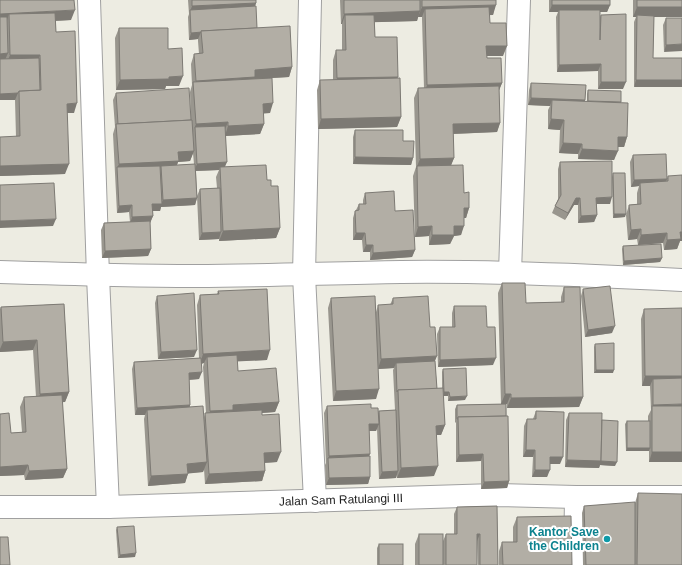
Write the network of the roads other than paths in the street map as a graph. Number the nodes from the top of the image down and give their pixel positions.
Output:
1 (89, 0) edge
2 (310, 0) edge
3 (520, 0) edge
4 (0, 272) edge
5 (510, 273) junction
6 (304, 275) junction
7 (98, 276) junction
8 (682, 280) edge
9 (576, 497) junction
10 (682, 497) edge
11 (315, 501) junction
12 (0, 507) edge
13 (108, 507) junction
14 (575, 565) edge

1 - 7 street
2 - 6 street
3 - 5 street
4 - 7 street
5 - 6 street
5 - 8 street
6 - 7 street
6 - 11 street
7 - 13 street
9 - 10 street, Jalan Sam Ratulangi III
9 - 11 street, Jalan Sam Ratulangi III
9 - 14 street
11 - 13 street, Jalan Sam Ratulangi III
12 - 13 street, Jalan Sam Ratulangi III

